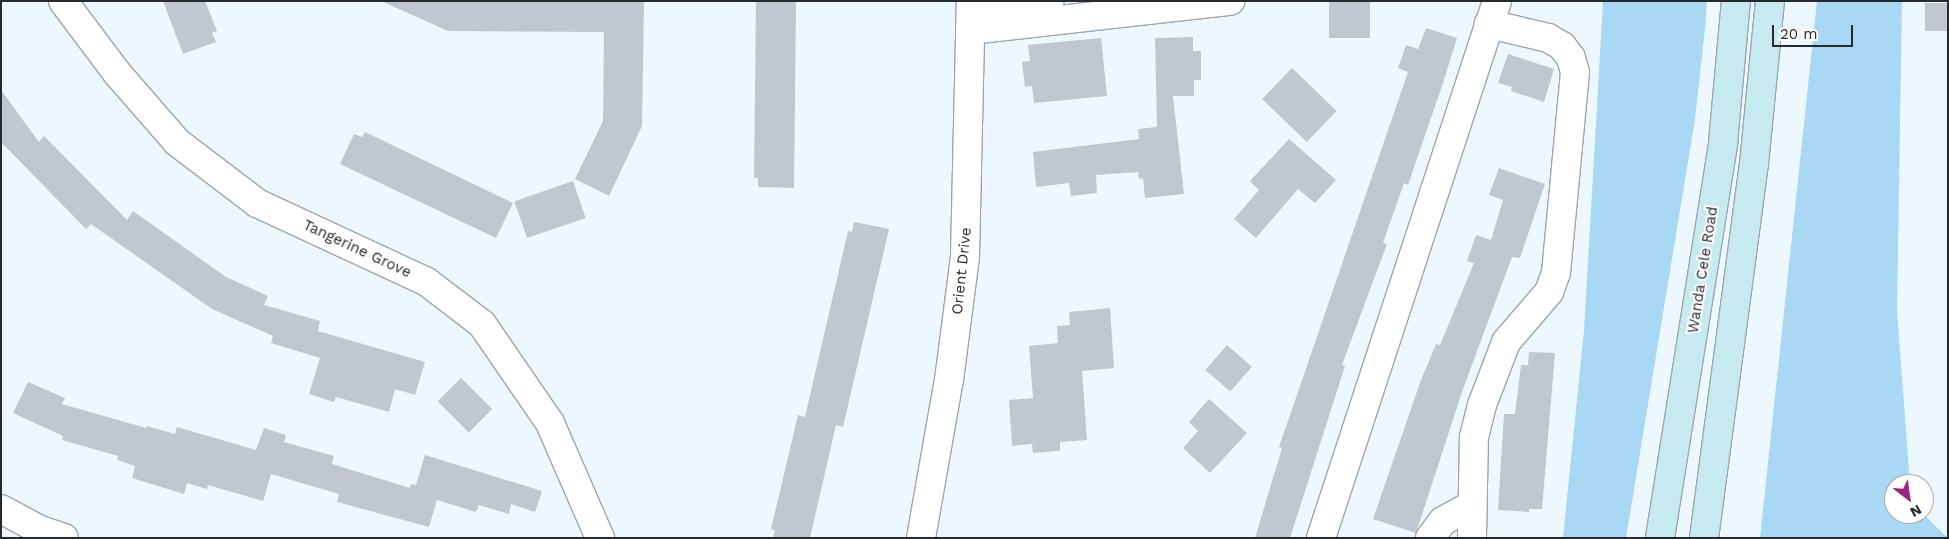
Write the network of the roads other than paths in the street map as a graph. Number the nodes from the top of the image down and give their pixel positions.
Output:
1 (63, 1) edge
2 (1049, 1) edge
3 (1230, 1) edge
4 (1736, 1) edge
5 (1770, 1) edge
6 (1493, 13) edge
7 (971, 14) edge
8 (1472, 505) junction
9 (1, 509) edge
10 (64, 538) edge
11 (600, 538) edge
12 (921, 538) edge
13 (1321, 538) edge
14 (1430, 538) edge
15 (1472, 538) edge
16 (1660, 538) edge
17 (1704, 538) edge

1 - 11 street, Tangerine Grove
2 - 7 street
3 - 7 street
4 - 16 street, Wanda Cele Road
5 - 17 street
6 - 8 street
6 - 13 street
7 - 12 street, Orient Drive
8 - 14 street
8 - 15 street
9 - 10 street

